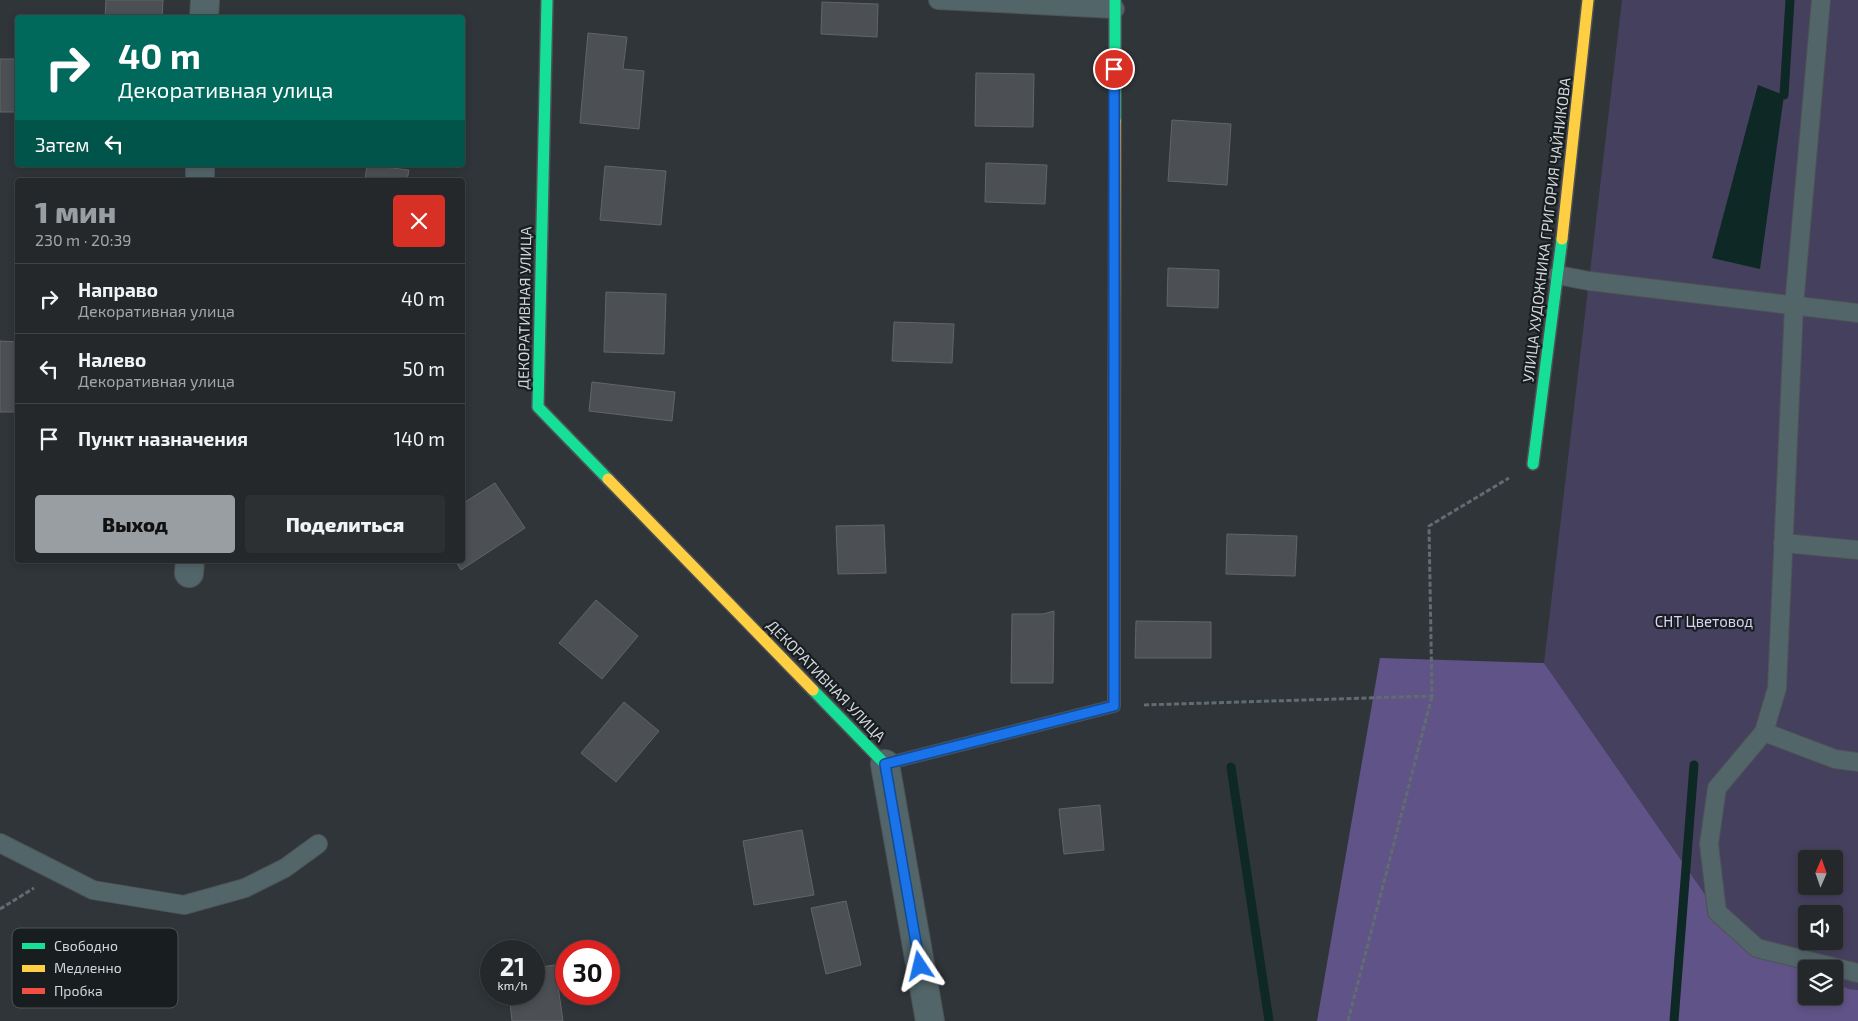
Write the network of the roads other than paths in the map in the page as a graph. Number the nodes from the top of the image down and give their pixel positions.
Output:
1 (205, 0) edge
2 (547, 0) edge
3 (938, 0) edge
4 (1588, 0) edge
5 (1821, 0) edge
6 (1115, 5) edge
7 (204, 15) edge
8 (1558, 275) junction
9 (1794, 306) junction
10 (1858, 313) edge
11 (1533, 464) road end
12 (1783, 544) junction
13 (1858, 550) edge
14 (1764, 732) junction
15 (1858, 762) edge
16 (885, 764) junction
17 (0, 843) edge
18 (318, 844) dead end
19 (1858, 973) edge
20 (930, 1021) edge

1 - 7 street
2 - 16 street, ДЕКОРАТИВНАЯ УЛИЦА
3 - 6 lane
4 - 8 street, УЛИЦА ХУДОЖНИКА ГРИГОРИЯ ЧАЙНИКОВА
5 - 9 lane
6 - 16 street, ДЕКОРАТИВНАЯ УЛИЦА
8 - 9 lane
8 - 11 street, УЛИЦА ХУДОЖНИКА ГРИГОРИЯ ЧАЙНИКОВА
9 - 10 lane
9 - 12 lane
12 - 13 lane
12 - 14 lane
14 - 15 lane
14 - 19 lane
16 - 20 street
17 - 18 lane

